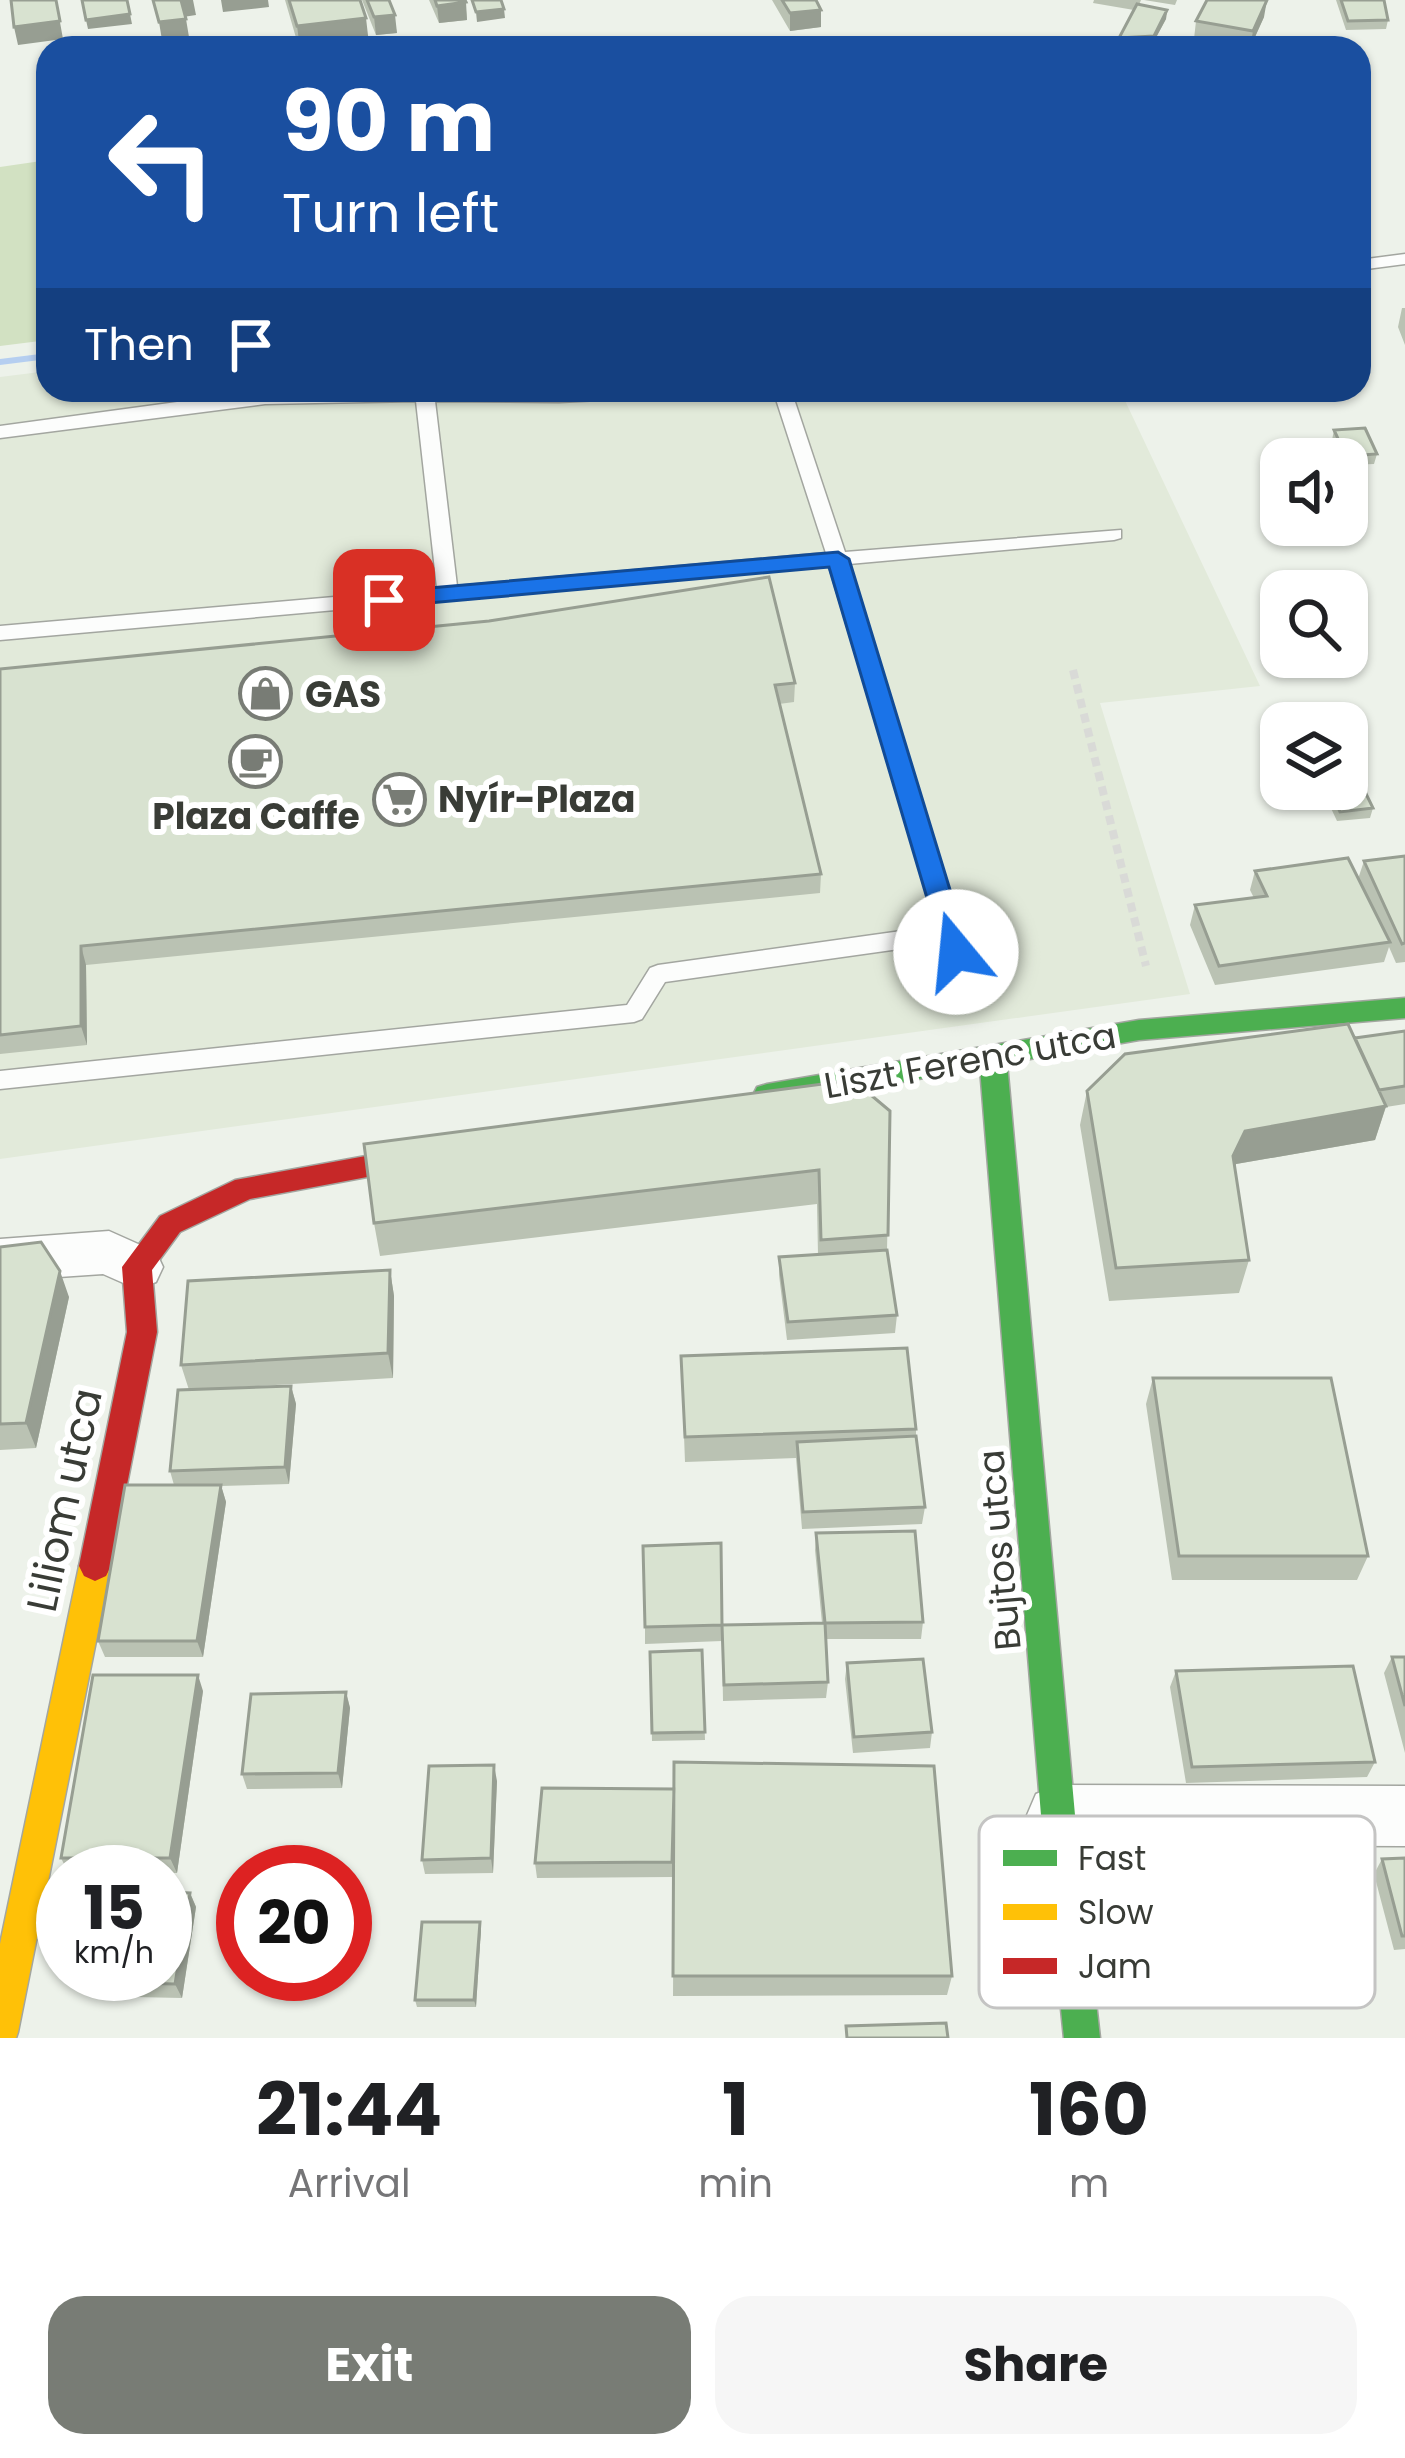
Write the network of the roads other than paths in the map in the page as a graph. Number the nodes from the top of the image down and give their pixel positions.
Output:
1 (1405, 259) edge
2 (1371, 263) edge
3 (242, 402) edge
4 (425, 402) edge
5 (786, 402) edge
6 (0, 432) edge
7 (1114, 534) dead end
8 (838, 559) junction
9 (448, 593) junction
10 (0, 633) edge
11 (1405, 1008) edge
12 (993, 1055) junction
13 (0, 1080) edge
14 (729, 1102) edge
15 (476, 1147) edge
16 (0, 1260) edge
17 (137, 1267) junction
18 (1058, 1815) joint
19 (1405, 1816) edge
20 (1079, 2008) edge
21 (0, 2032) edge
22 (1082, 2038) edge

1 - 2 lane
3 - 6 lane
4 - 9 lane
5 - 8 lane
7 - 8 lane
8 - 9 lane
8 - 13 lane
9 - 10 lane
11 - 12 street, Liszt Ferenc utca
12 - 14 street, Liszt Ferenc utca
12 - 18 street, Bujtos utca
15 - 17 street
16 - 17 street
17 - 21 street, Liliom utca
18 - 19 street
20 - 22 street, Bujtos utca

